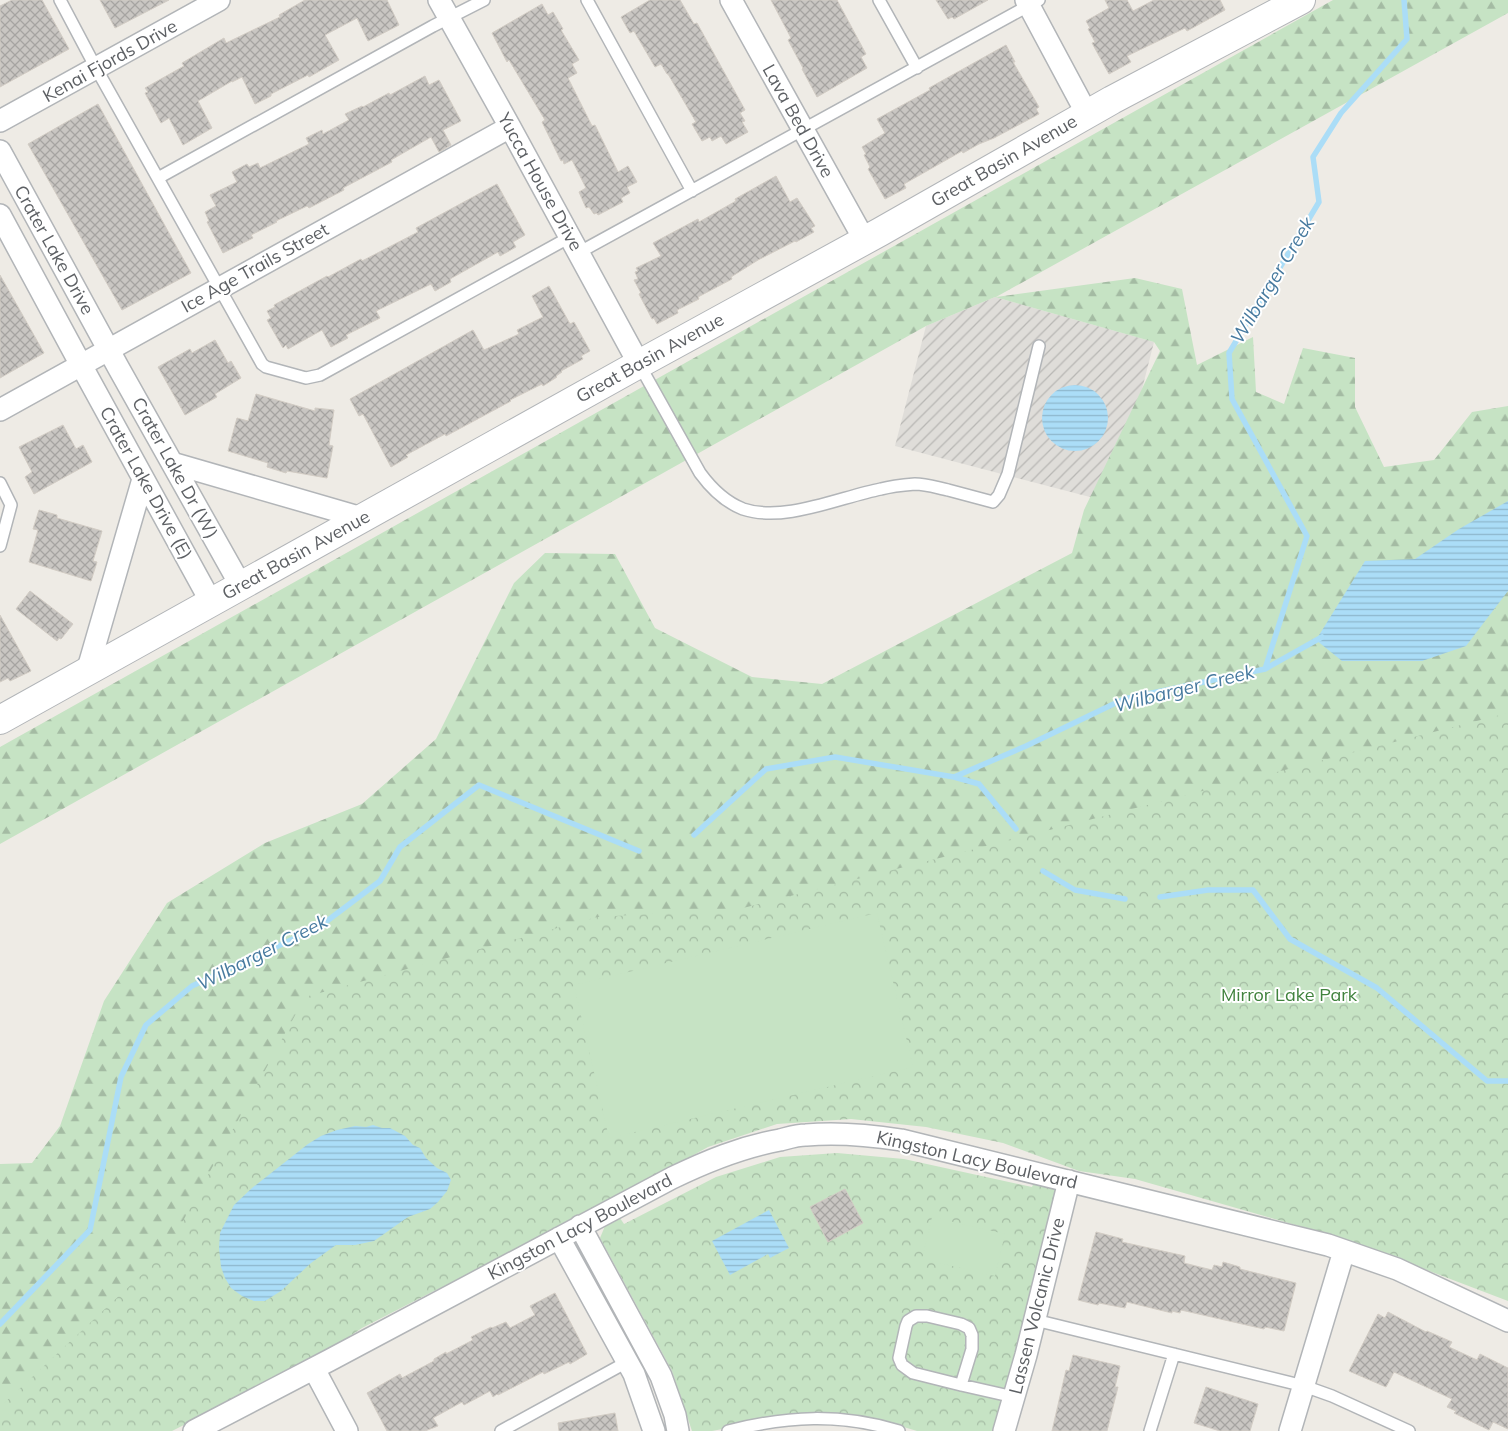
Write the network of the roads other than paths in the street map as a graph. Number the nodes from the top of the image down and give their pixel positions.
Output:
1 (60, 0) edge
2 (219, 0) edge
3 (484, 0) edge
4 (586, 0) edge
5 (731, 0) edge
6 (879, 0) edge
7 (1302, 0) edge
8 (1031, 2) edge
9 (445, 9) edge
10 (96, 68) junction
11 (917, 68) junction
12 (1087, 114) junction
13 (0, 121) edge
14 (510, 127) junction
15 (803, 130) junction
16 (0, 150) edge
17 (158, 178) junction
18 (692, 191) junction
19 (0, 215) edge
20 (865, 241) junction
21 (574, 244) junction
22 (219, 288) junction
23 (1039, 346) dead end
24 (109, 349) junction
25 (639, 364) junction
26 (81, 365) junction
27 (0, 410) edge
28 (172, 463) junction
29 (144, 479) junction
30 (0, 483) edge
31 (362, 518) junction
32 (0, 546) edge
33 (241, 586) junction
34 (211, 602) junction
35 (87, 672) junction
36 (0, 720) edge
37 (1069, 1181) junction
38 (580, 1226) junction
39 (559, 1238) junction
40 (1344, 1251) junction
41 (1034, 1320) junction
42 (1508, 1321) edge
43 (1174, 1354) junction
44 (627, 1362) junction
45 (314, 1368) junction
46 (961, 1385) junction
47 (1304, 1386) junction
48 (1014, 1397) junction
49 (864, 1427) edge
50 (194, 1431) edge
51 (347, 1431) edge
52 (500, 1431) edge
53 (654, 1431) edge
54 (678, 1431) edge
55 (728, 1431) edge
56 (899, 1431) edge
57 (1004, 1431) edge
58 (1150, 1431) edge
59 (1290, 1431) edge
60 (1409, 1431) edge

1 - 10 lane
2 - 10 street, Kenai Fjords Drive
3 - 9 lane
4 - 18 lane
5 - 15 street, Lava Bed Drive
6 - 11 lane
7 - 12 street, Great Basin Avenue
8 - 11 lane
8 - 12 street
9 - 14 street, Yucca House Drive
9 - 17 lane
10 - 13 street, Kenai Fjords Drive
10 - 17 lane
11 - 15 lane
12 - 20 street, Great Basin Avenue
14 - 21 street, Yucca House Drive
14 - 22 street, Ice Age Trails Street
15 - 18 lane
15 - 20 street, Lava Bed Drive
16 - 24 street, Crater Lake Drive
17 - 22 lane
18 - 21 lane
19 - 26 street, Crater Lake Drive
20 - 25 street, Great Basin Avenue
21 - 22 lane
21 - 25 street, Yucca House Drive
22 - 24 street, Ice Age Trails Street
23 - 25 lane
24 - 26 street, Ice Age Trails Street
24 - 28 street, Crater Lake Dr (W)
25 - 31 street, Great Basin Avenue
26 - 27 street, Ice Age Trails Street
26 - 29 street, Crater Lake Drive (E)
28 - 31 street
28 - 33 street, Crater Lake Dr (W)
29 - 34 street, Crater Lake Drive (E)
29 - 35 street
30 - 32 lane
31 - 33 street, Great Basin Avenue
33 - 34 street, Great Basin Avenue
34 - 35 street, Great Basin Avenue
35 - 36 street, Great Basin Avenue
37 - 38 street, Kingston Lacy Boulevard
37 - 40 street, Kingston Lacy Boulevard
37 - 41 street, Lassen Volcanic Drive
38 - 39 street, Kingston Lacy Boulevard
38 - 54 street
39 - 44 street
39 - 45 street, Kingston Lacy Boulevard
40 - 42 street, Kingston Lacy Boulevard
40 - 47 street
41 - 43 lane
41 - 48 street, Lassen Volcanic Drive
43 - 47 lane
43 - 58 lane
44 - 52 lane
44 - 53 street
45 - 50 street, Kingston Lacy Boulevard
45 - 51 street
46 - 46 lane
46 - 48 lane
47 - 59 street
47 - 60 lane
48 - 57 street, Lassen Volcanic Drive
49 - 55 lane
49 - 56 lane

